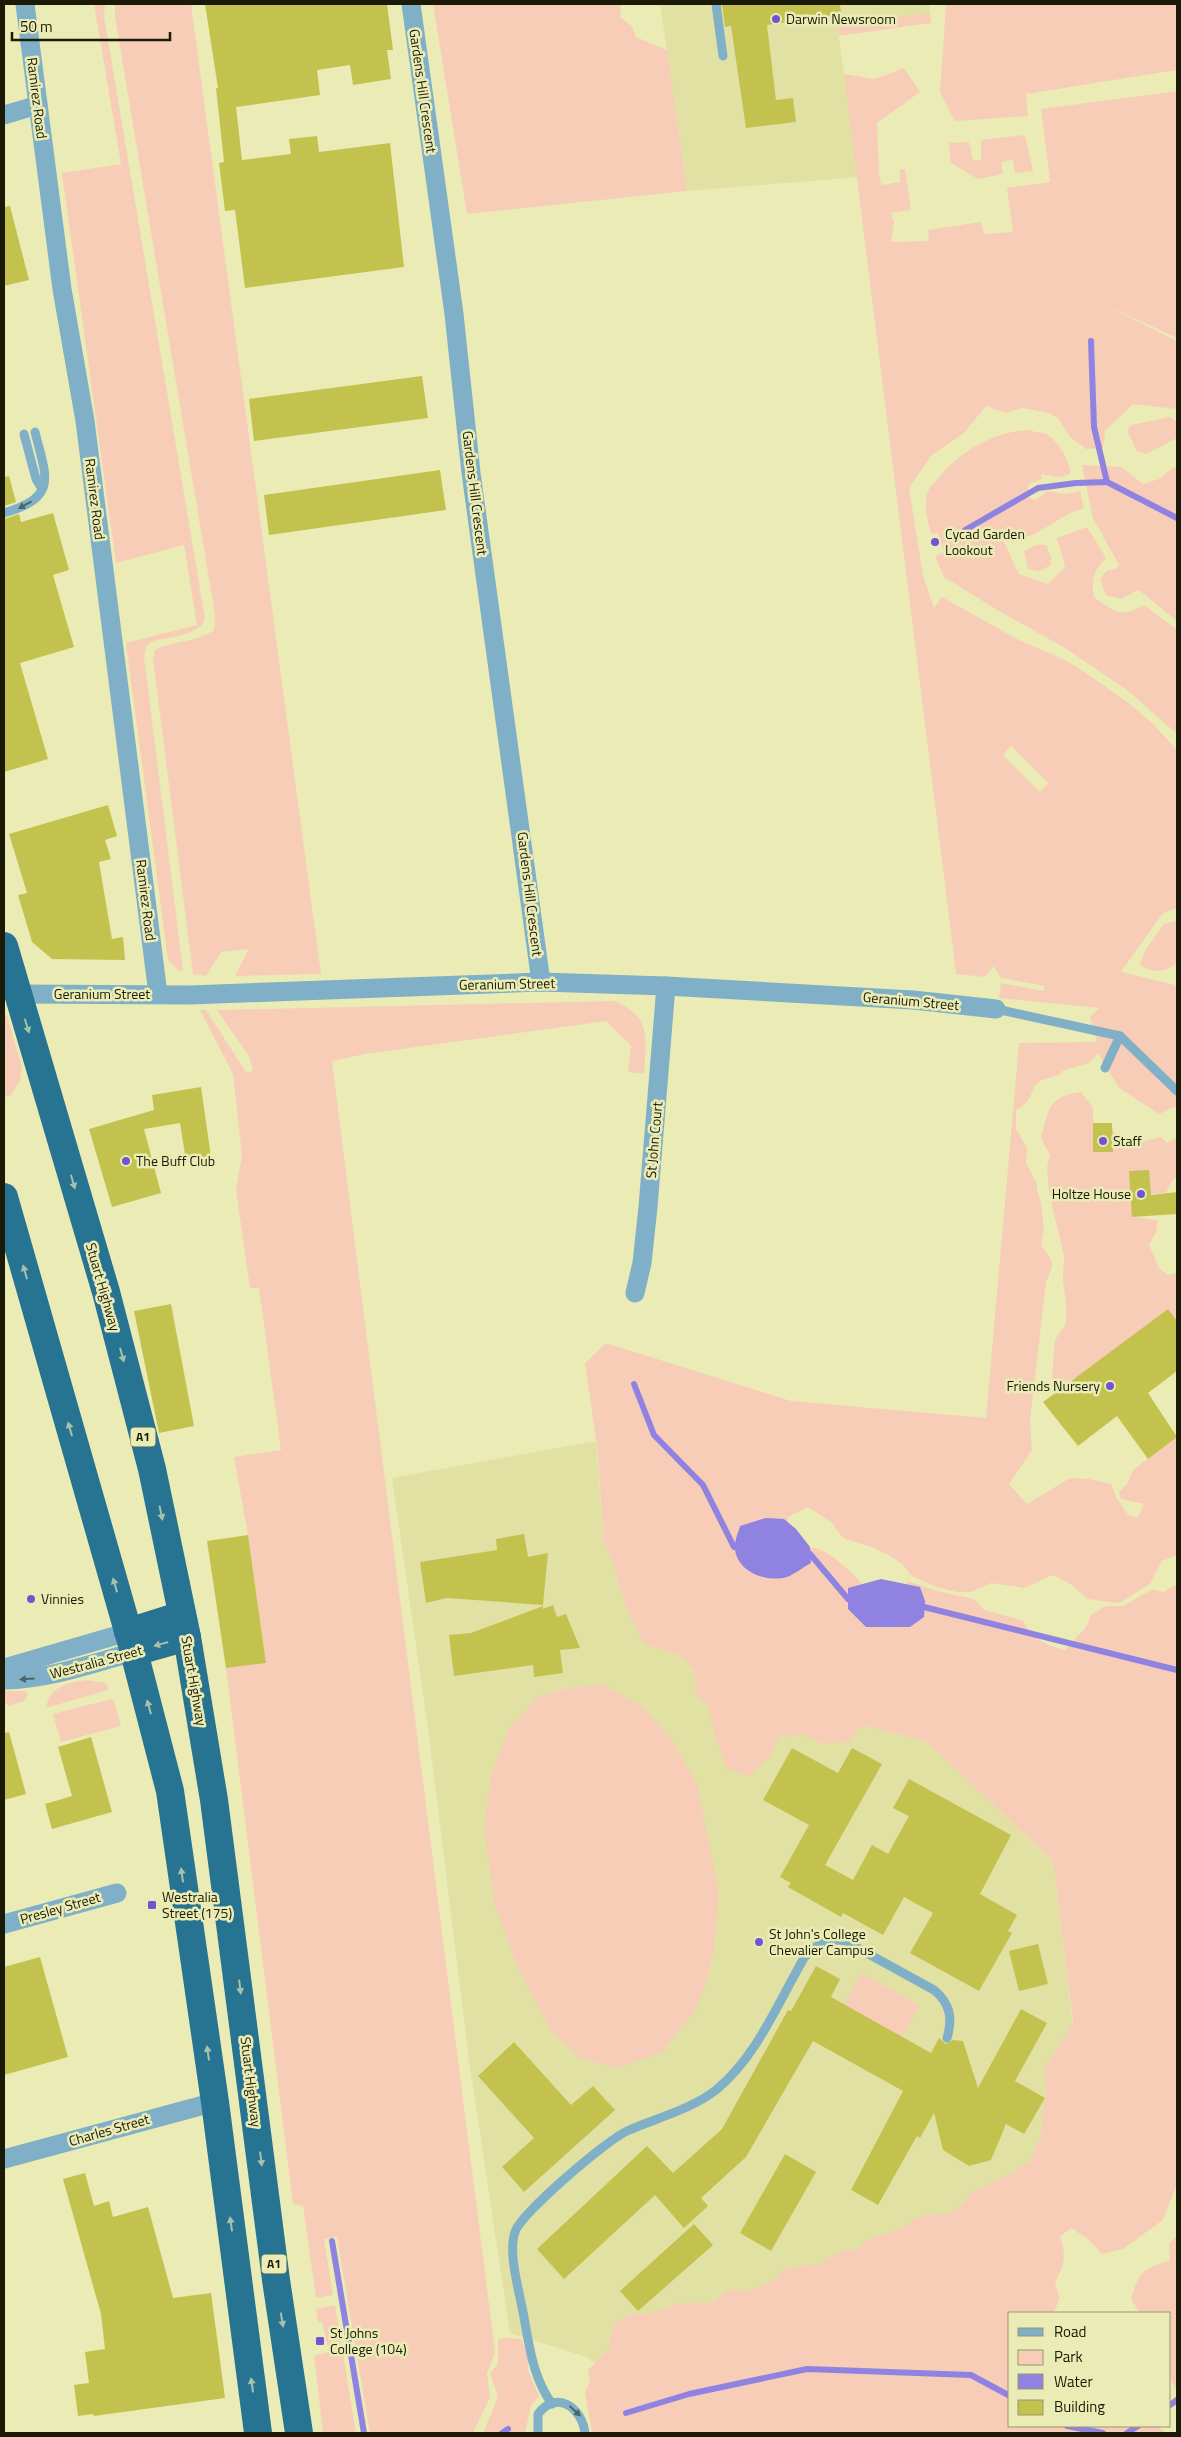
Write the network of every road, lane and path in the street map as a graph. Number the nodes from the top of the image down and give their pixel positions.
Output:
1 (25, 4) edge
2 (411, 4) edge
3 (716, 4) edge
4 (723, 56) dead end
5 (38, 105) junction
6 (4, 115) edge
7 (35, 432) dead end
8 (24, 434) dead end
9 (42, 489) junction
10 (4, 513) edge
11 (4, 946) edge
12 (541, 982) junction
13 (666, 986) junction
14 (158, 994) junction
15 (11, 996) edge
16 (996, 1009) joint
17 (1120, 1036) junction
18 (1105, 1068) dead end
19 (1177, 1091) edge
20 (4, 1197) edge
21 (635, 1293) dead end
22 (185, 1626) junction
23 (131, 1642) junction
24 (4, 1668) edge
25 (4, 1680) edge
26 (117, 1892) dead end
27 (4, 1924) edge
28 (947, 2038) dead end
29 (253, 2093) junction
30 (214, 2102) junction
31 (4, 2159) edge
32 (552, 2404) junction
33 (258, 2433) edge
34 (300, 2433) edge
35 (538, 2433) edge
36 (585, 2433) edge

1 - 5 street, Ramirez Road
2 - 12 street, Gardens Hill Crescent
3 - 4 lane
5 - 6 street
5 - 14 street, Ramirez Road
7 - 9 lane
8 - 9 lane
9 -> 10 lane
11 - 15 highway, Stuart Highway / A1
12 - 13 street, Geranium Street
12 - 14 street, Geranium Street
13 - 16 street, Geranium Street
13 - 21 street, St John Court
14 - 15 street, Geranium Street
15 -> 22 highway, Stuart Highway / A1
16 - 17 lane
17 - 18 lane
17 - 19 lane
23 -> 20 highway
22 - 23 highway, Westralia Street
22 -> 29 highway, Stuart Highway / A1
23 - 24 street, Westralia Street
23 -> 25 street, Westralia Street
30 -> 23 highway
26 - 27 street, Presley Street
28 - 32 lane
29 - 30 highway
29 -> 34 highway, Stuart Highway / A1
30 - 31 street, Charles Street
33 -> 30 highway
32 - 35 lane
32 -> 36 lane

